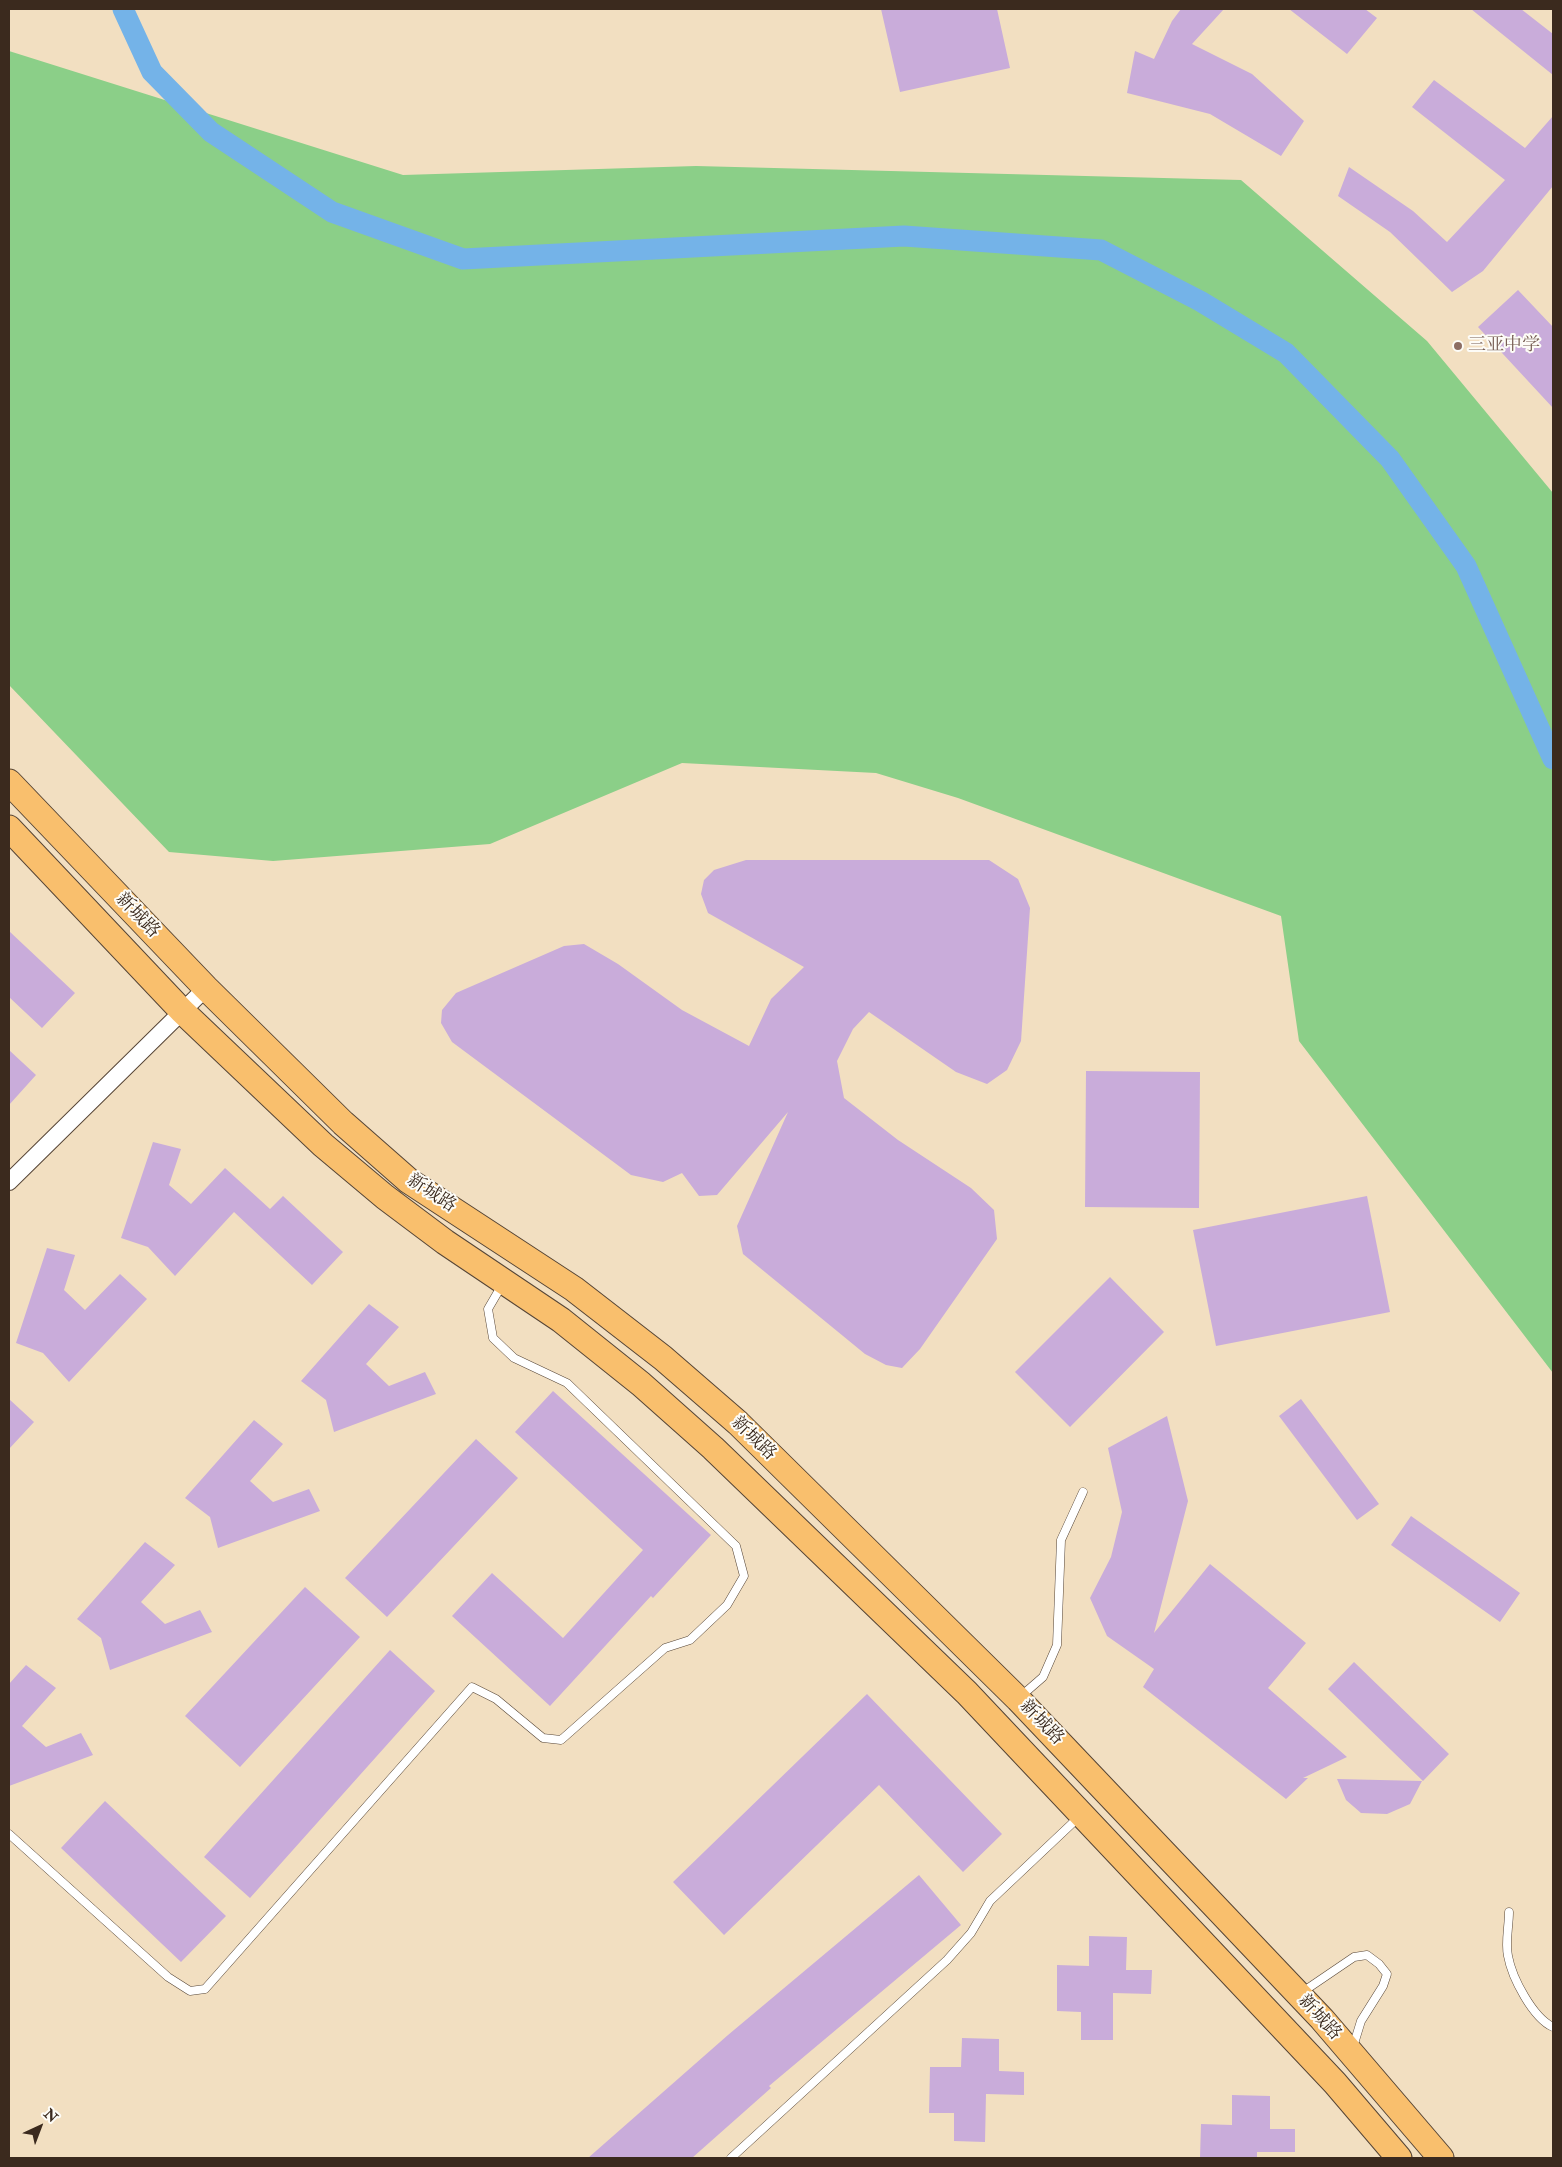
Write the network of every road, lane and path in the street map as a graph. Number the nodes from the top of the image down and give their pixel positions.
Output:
1 (9, 782) edge
2 (9, 828) edge
3 (206, 988) junction
4 (182, 1011) junction
5 (9, 1182) edge
6 (504, 1282) junction
7 (1083, 1492) dead end
8 (1018, 1699) junction
9 (1081, 1814) junction
10 (9, 1834) edge
11 (1510, 1912) dead end
12 (1298, 1995) junction
13 (1553, 2027) edge
14 (1351, 2054) junction
15 (731, 2158) edge
16 (1399, 2158) edge
17 (1441, 2158) edge

1 - 3 main road, 新城路
2 - 4 main road, 新城路
3 - 4 street
3 - 8 main road, 新城路
4 - 5 street
4 - 6 main road, 新城路
6 - 9 main road, 新城路
6 - 10 lane
7 - 8 lane
8 - 12 main road, 新城路
9 - 15 lane
9 - 16 main road, 新城路
11 - 13 lane
12 - 14 main road, 新城路
12 - 14 lane
14 - 17 main road, 新城路

